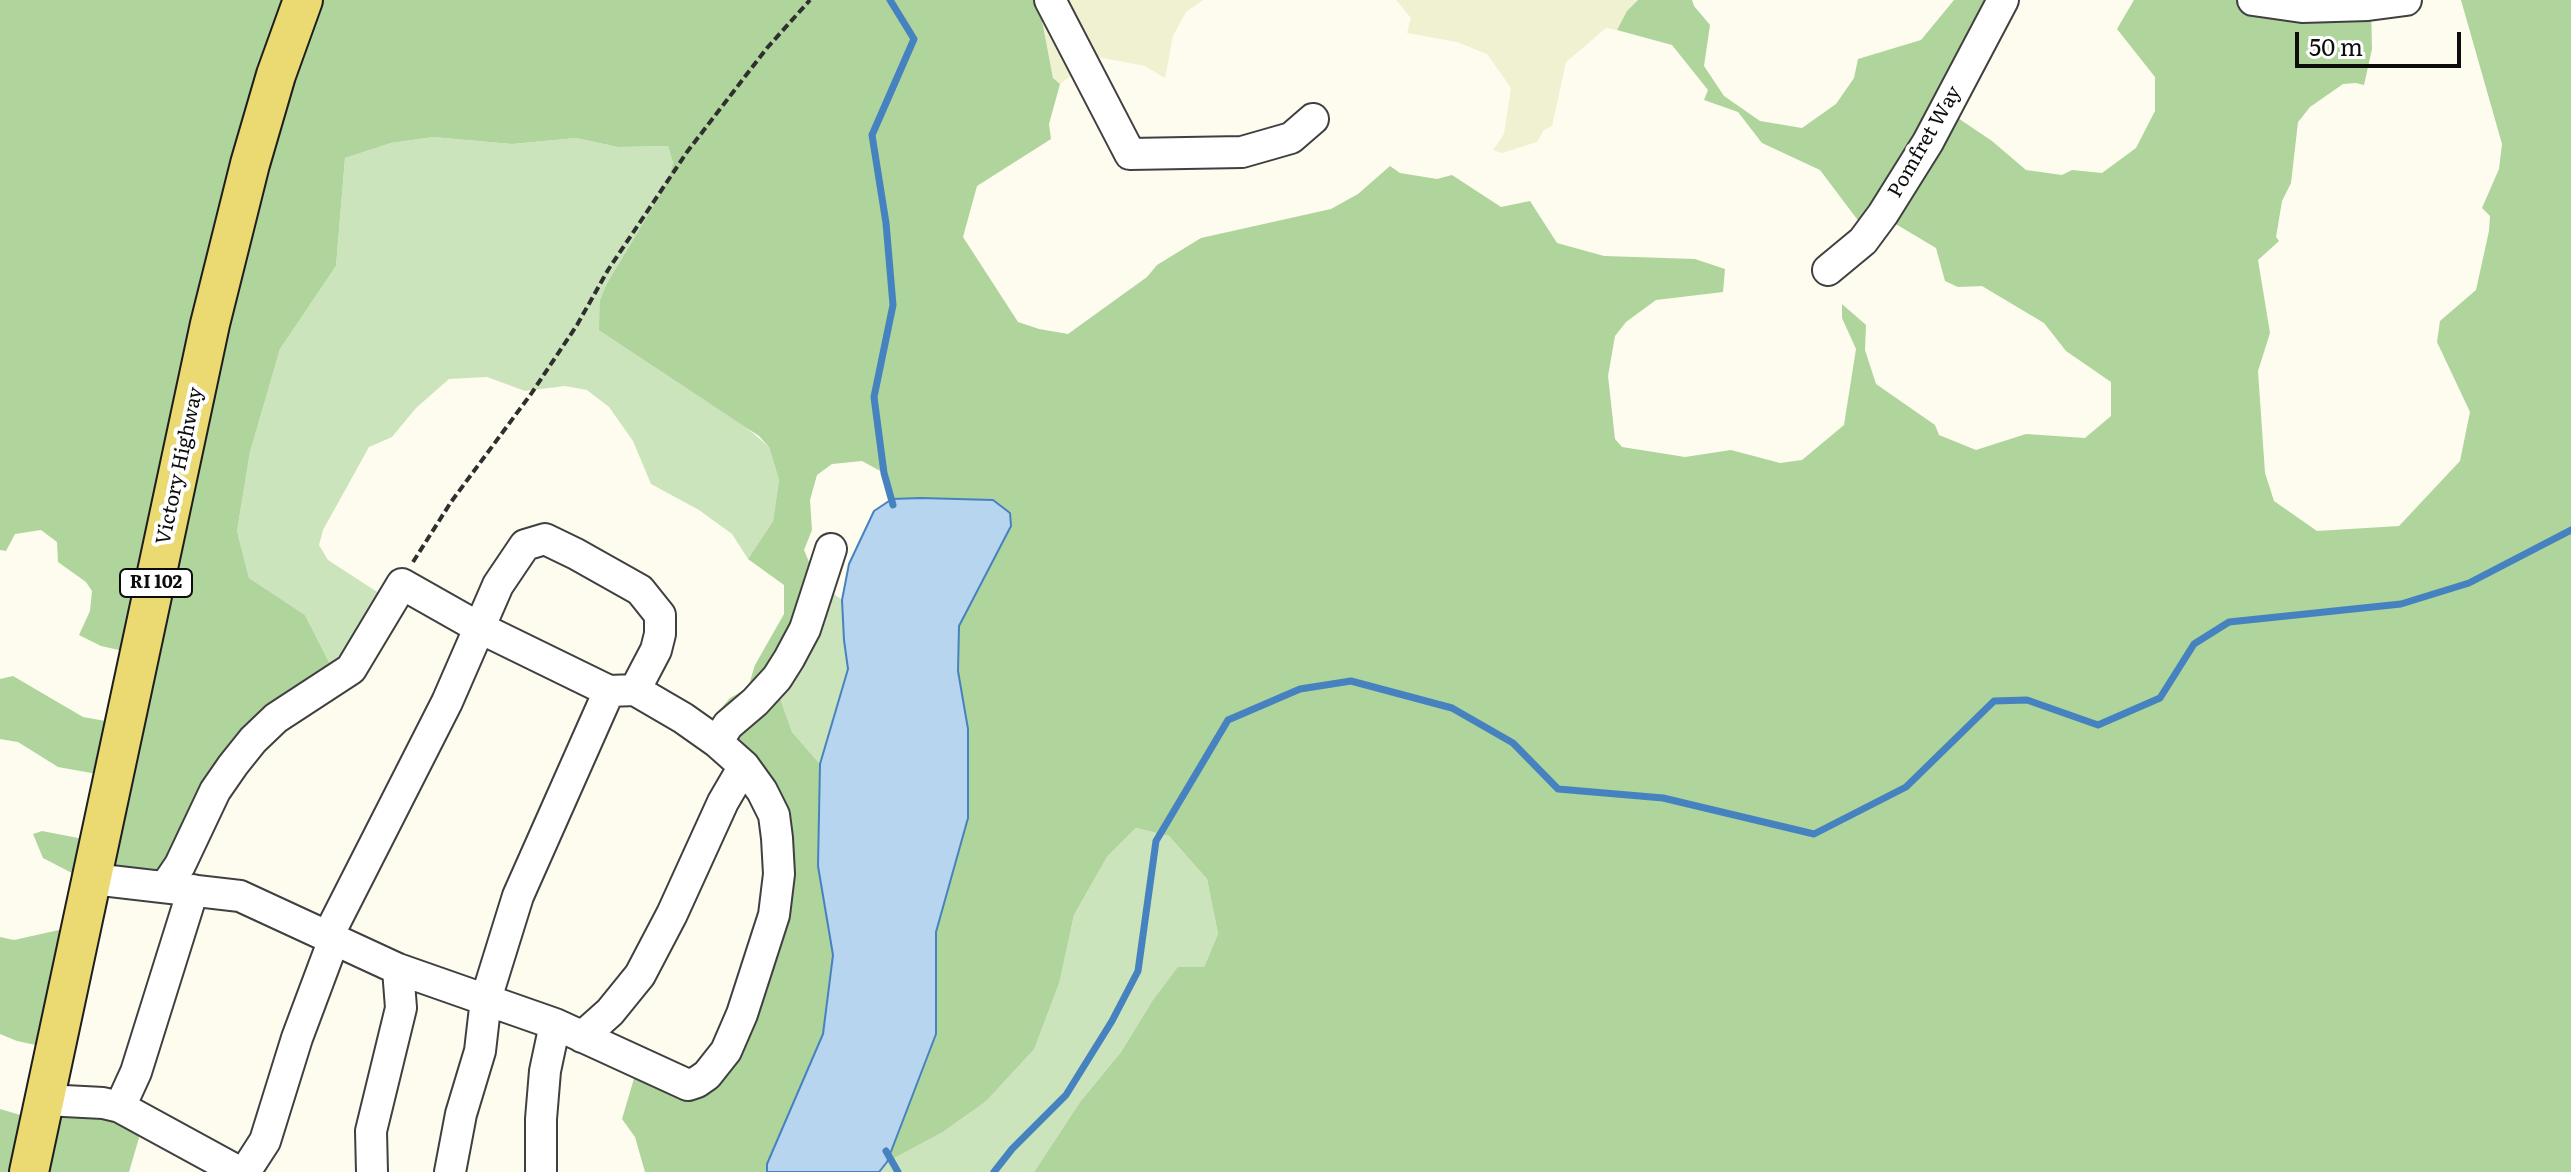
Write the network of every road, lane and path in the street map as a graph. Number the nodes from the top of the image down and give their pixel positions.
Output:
1 (303, 0) edge
2 (810, 0) edge
3 (1050, 0) edge
4 (2003, 0) edge
5 (2253, 0) edge
6 (2406, 0) edge
7 (1313, 119) dead end
8 (1828, 270) dead end
9 (831, 549) dead end
10 (402, 584) junction
11 (478, 627) junction
12 (622, 691) junction
13 (717, 742) junction
14 (744, 766) junction
15 (93, 879) junction
16 (179, 888) junction
17 (331, 938) junction
18 (398, 969) junction
19 (486, 999) junction
20 (568, 1030) junction
21 (45, 1100) junction
22 (120, 1107) junction
23 (29, 1172) edge
24 (242, 1172) edge
25 (372, 1172) edge
26 (450, 1172) edge
27 (541, 1172) edge

1 - 15 main road, Victory Highway / RI 102
2 - 10 path
3 - 7 street
4 - 8 street, Pomfret Way
5 - 6 street
9 - 13 street
10 - 11 street
10 - 16 street
11 - 12 street
11 - 12 street
11 - 17 street
12 - 13 street
12 - 19 street
13 - 14 street
14 - 20 street
14 - 20 street
15 - 16 street
15 - 21 main road, Victory Highway / RI 102
16 - 17 street
16 - 22 street
17 - 18 street
17 - 24 street
18 - 19 street
18 - 25 street
19 - 20 street
19 - 26 street
20 - 27 street
21 - 22 street
21 - 23 main road, Victory Highway / RI 102
22 - 24 street

